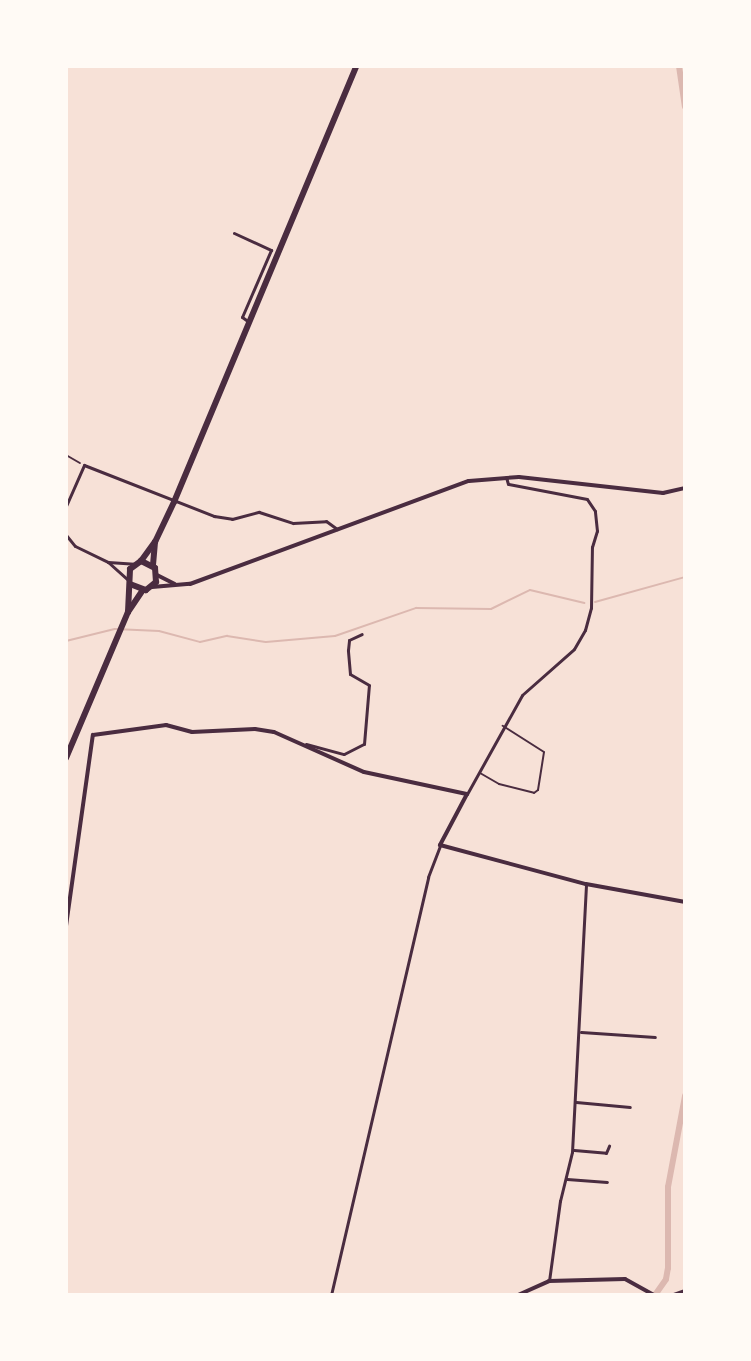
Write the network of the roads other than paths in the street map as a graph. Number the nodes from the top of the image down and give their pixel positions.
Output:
1 (356, 66) edge
2 (234, 233) dead end
3 (249, 322) junction
4 (506, 477) junction
5 (685, 488) edge
6 (174, 502) junction
7 (66, 506) edge
8 (337, 529) junction
9 (66, 535) edge
10 (155, 542) junction
11 (108, 562) junction
12 (138, 563) junction
13 (153, 565) junction
14 (157, 575) junction
15 (129, 582) junction
16 (177, 585) junction
17 (152, 587) junction
18 (142, 591) junction
19 (128, 612) junction
20 (362, 634) dead end
21 (503, 726) junction
22 (296, 741) junction
23 (66, 758) edge
24 (478, 772) junction
25 (467, 794) junction
26 (440, 845) junction
27 (586, 884) junction
28 (685, 902) edge
29 (66, 926) edge
30 (581, 1032) junction
31 (655, 1037) dead end
32 (576, 1102) junction
33 (630, 1107) dead end
34 (609, 1146) dead end
35 (572, 1150) junction
36 (565, 1179) junction
37 (607, 1182) dead end
38 (549, 1281) junction
39 (538, 1284) junction
40 (685, 1291) edge
41 (652, 1294) edge
42 (331, 1295) edge
43 (518, 1295) edge
44 (536, 1295) edge
45 (674, 1295) edge

1 - 3 main road
2 - 3 street
3 - 6 main road
4 - 5 street
4 - 8 street
4 - 21 street
6 - 7 street
6 - 8 street
6 - 10 main road
8 - 16 street
9 - 11 street
10 - 12 main road
10 - 13 main road
11 - 12 street
11 - 15 street
12 - 13 main road
12 - 15 main road
13 - 14 main road
14 - 16 street
14 - 17 main road
15 - 18 main road
15 - 19 main road
16 - 17 street
17 - 18 main road
18 - 19 main road
19 - 23 main road
20 - 22 street
21 - 24 street
21 - 24 lane
22 - 25 street
22 - 29 street
24 - 25 street
25 - 26 street
26 - 27 street
26 - 42 street
27 - 28 street
27 - 30 street
30 - 31 street
30 - 32 street
32 - 33 street
32 - 35 street
34 - 35 street
35 - 36 street
36 - 37 street
36 - 38 street
38 - 39 street
38 - 41 street
39 - 43 street
39 - 44 street
40 - 45 street

